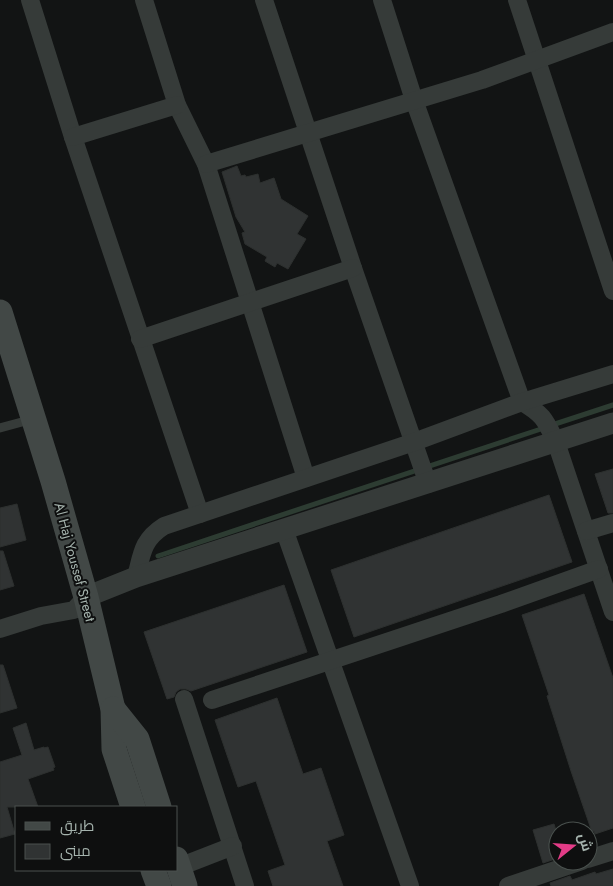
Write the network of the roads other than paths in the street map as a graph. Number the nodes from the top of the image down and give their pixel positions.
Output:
1 (30, 0) edge
2 (144, 0) edge
3 (264, 0) edge
4 (382, 0) edge
5 (516, 0) edge
6 (613, 32) edge
7 (535, 60) junction
8 (414, 100) junction
9 (177, 105) junction
10 (307, 133) junction
11 (73, 137) junction
12 (206, 164) junction
13 (352, 268) junction
14 (613, 291) edge
15 (250, 303) junction
16 (0, 312) edge
17 (140, 339) junction
18 (613, 374) edge
19 (522, 402) junction
20 (33, 419) junction
21 (613, 423) edge
22 (0, 428) edge
23 (552, 432) junction
24 (414, 442) junction
25 (425, 473) junction
26 (306, 478) junction
27 (200, 514) junction
28 (613, 523) edge
29 (284, 529) junction
30 (586, 531) junction
31 (598, 569) junction
32 (136, 578) junction
33 (86, 597) junction
34 (613, 612) edge
35 (0, 629) edge
36 (330, 660) junction
37 (184, 700) dead end
38 (212, 700) dead end
39 (113, 709) junction
40 (133, 806) edge
41 (159, 806) edge
42 (233, 846) junction
43 (613, 851) edge
44 (598, 856) edge
45 (153, 871) edge
46 (180, 871) edge
47 (552, 871) edge
48 (158, 886) edge
49 (245, 886) edge
50 (410, 886) edge
51 (508, 886) edge

1 - 11 street
2 - 9 street
3 - 10 street
4 - 8 street
5 - 7 street
6 - 7 street
7 - 8 street
7 - 14 street
8 - 10 street
8 - 19 street
9 - 11 street
9 - 12 street
10 - 12 street
10 - 13 street
11 - 17 street
12 - 15 street
13 - 15 street
13 - 24 street
15 - 17 street
15 - 26 street
16 - 20 main road, Al Haj Youssef Street
17 - 27 street
18 - 19 street
19 - 23 street
19 - 24 street
20 - 22 lane
20 - 33 main road, Al Haj Youssef Street
21 - 23 street
23 - 25 street
23 - 30 street
24 - 25 street
24 - 26 street
25 - 29 street
26 - 27 street
27 - 32 street
28 - 30 street
29 - 32 street
29 - 36 street
30 - 31 street
31 - 34 street
31 - 36 street
32 - 33 street
33 - 35 street
33 - 39 main road, Al Haj Youssef Street
36 - 38 street
36 - 50 street
37 - 42 street
39 - 40 main road
39 - 41 main road, Al Haj Youssef Street
42 - 46 street
42 - 49 street
43 - 44 street
45 - 48 main road
47 - 51 street

